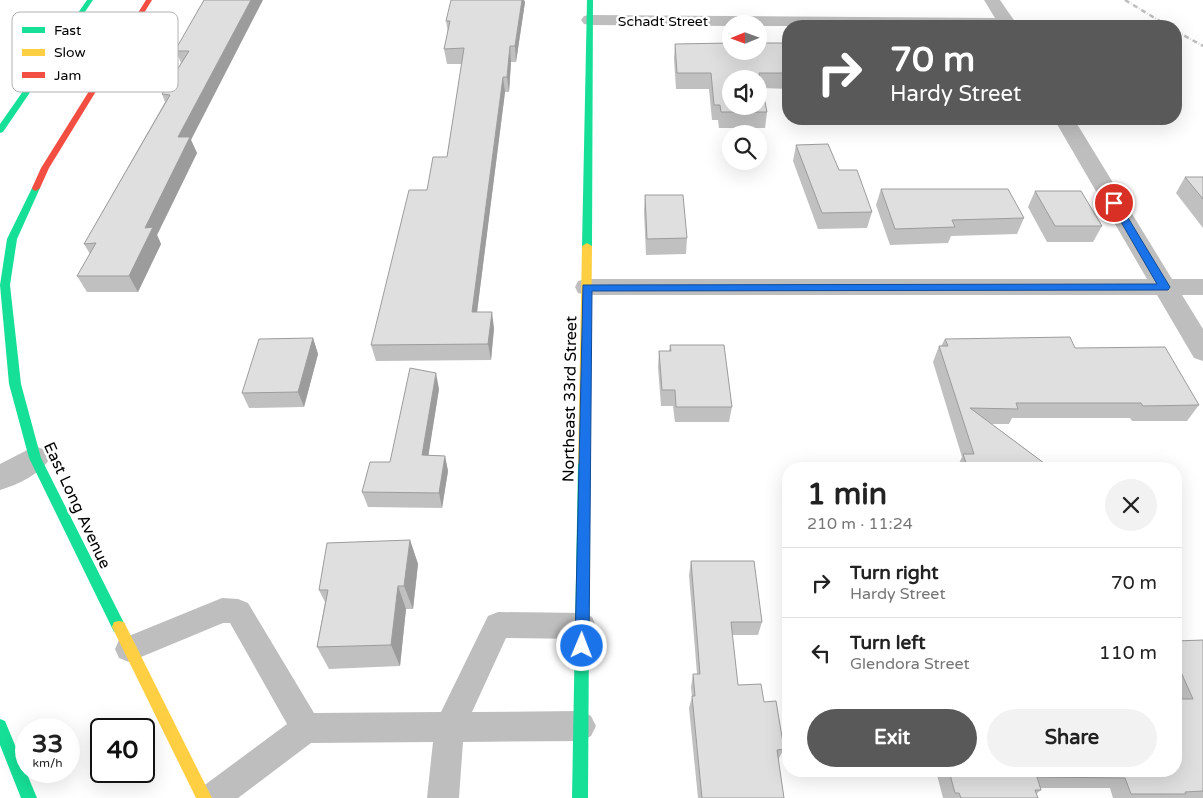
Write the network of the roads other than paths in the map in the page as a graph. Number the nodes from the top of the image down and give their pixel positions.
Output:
1 (90, 0) edge
2 (149, 0) edge
3 (590, 0) edge
4 (992, 0) edge
5 (82, 12) edge
6 (142, 12) edge
7 (590, 20) junction
8 (1005, 20) edge
9 (782, 22) edge
10 (26, 92) edge
11 (92, 92) edge
12 (1068, 125) edge
13 (0, 130) edge
14 (1165, 287) junction
15 (1203, 287) edge
16 (587, 288) junction
17 (1203, 351) edge
18 (35, 458) junction
19 (0, 478) edge
20 (582, 626) junction
21 (129, 649) junction
22 (0, 726) edge
23 (581, 726) junction
24 (306, 728) junction
25 (449, 728) junction
26 (29, 798) edge
27 (204, 798) edge
28 (213, 798) edge
29 (443, 798) edge
30 (580, 798) edge

1 - 5 main road
2 - 6 main road, East Long Avenue
3 - 7 main road, Northeast 33rd Street
4 - 8 street
7 - 9 street, Schadt Street
7 - 16 main road, Northeast 33rd Street
10 - 13 main road
11 - 18 main road, East Long Avenue
12 - 14 street
14 - 15 street
14 - 16 street
14 - 17 street
16 - 20 main road, Northeast 33rd Street
18 - 19 street
18 - 21 main road, East Long Avenue
20 - 23 main road, Northeast 33rd Street
20 - 25 lane
21 - 24 lane
21 - 27 main road, East Long Avenue
22 - 26 main road
23 - 25 lane
23 - 30 main road, Northeast 33rd Street
24 - 25 lane
24 - 28 lane
25 - 29 lane

